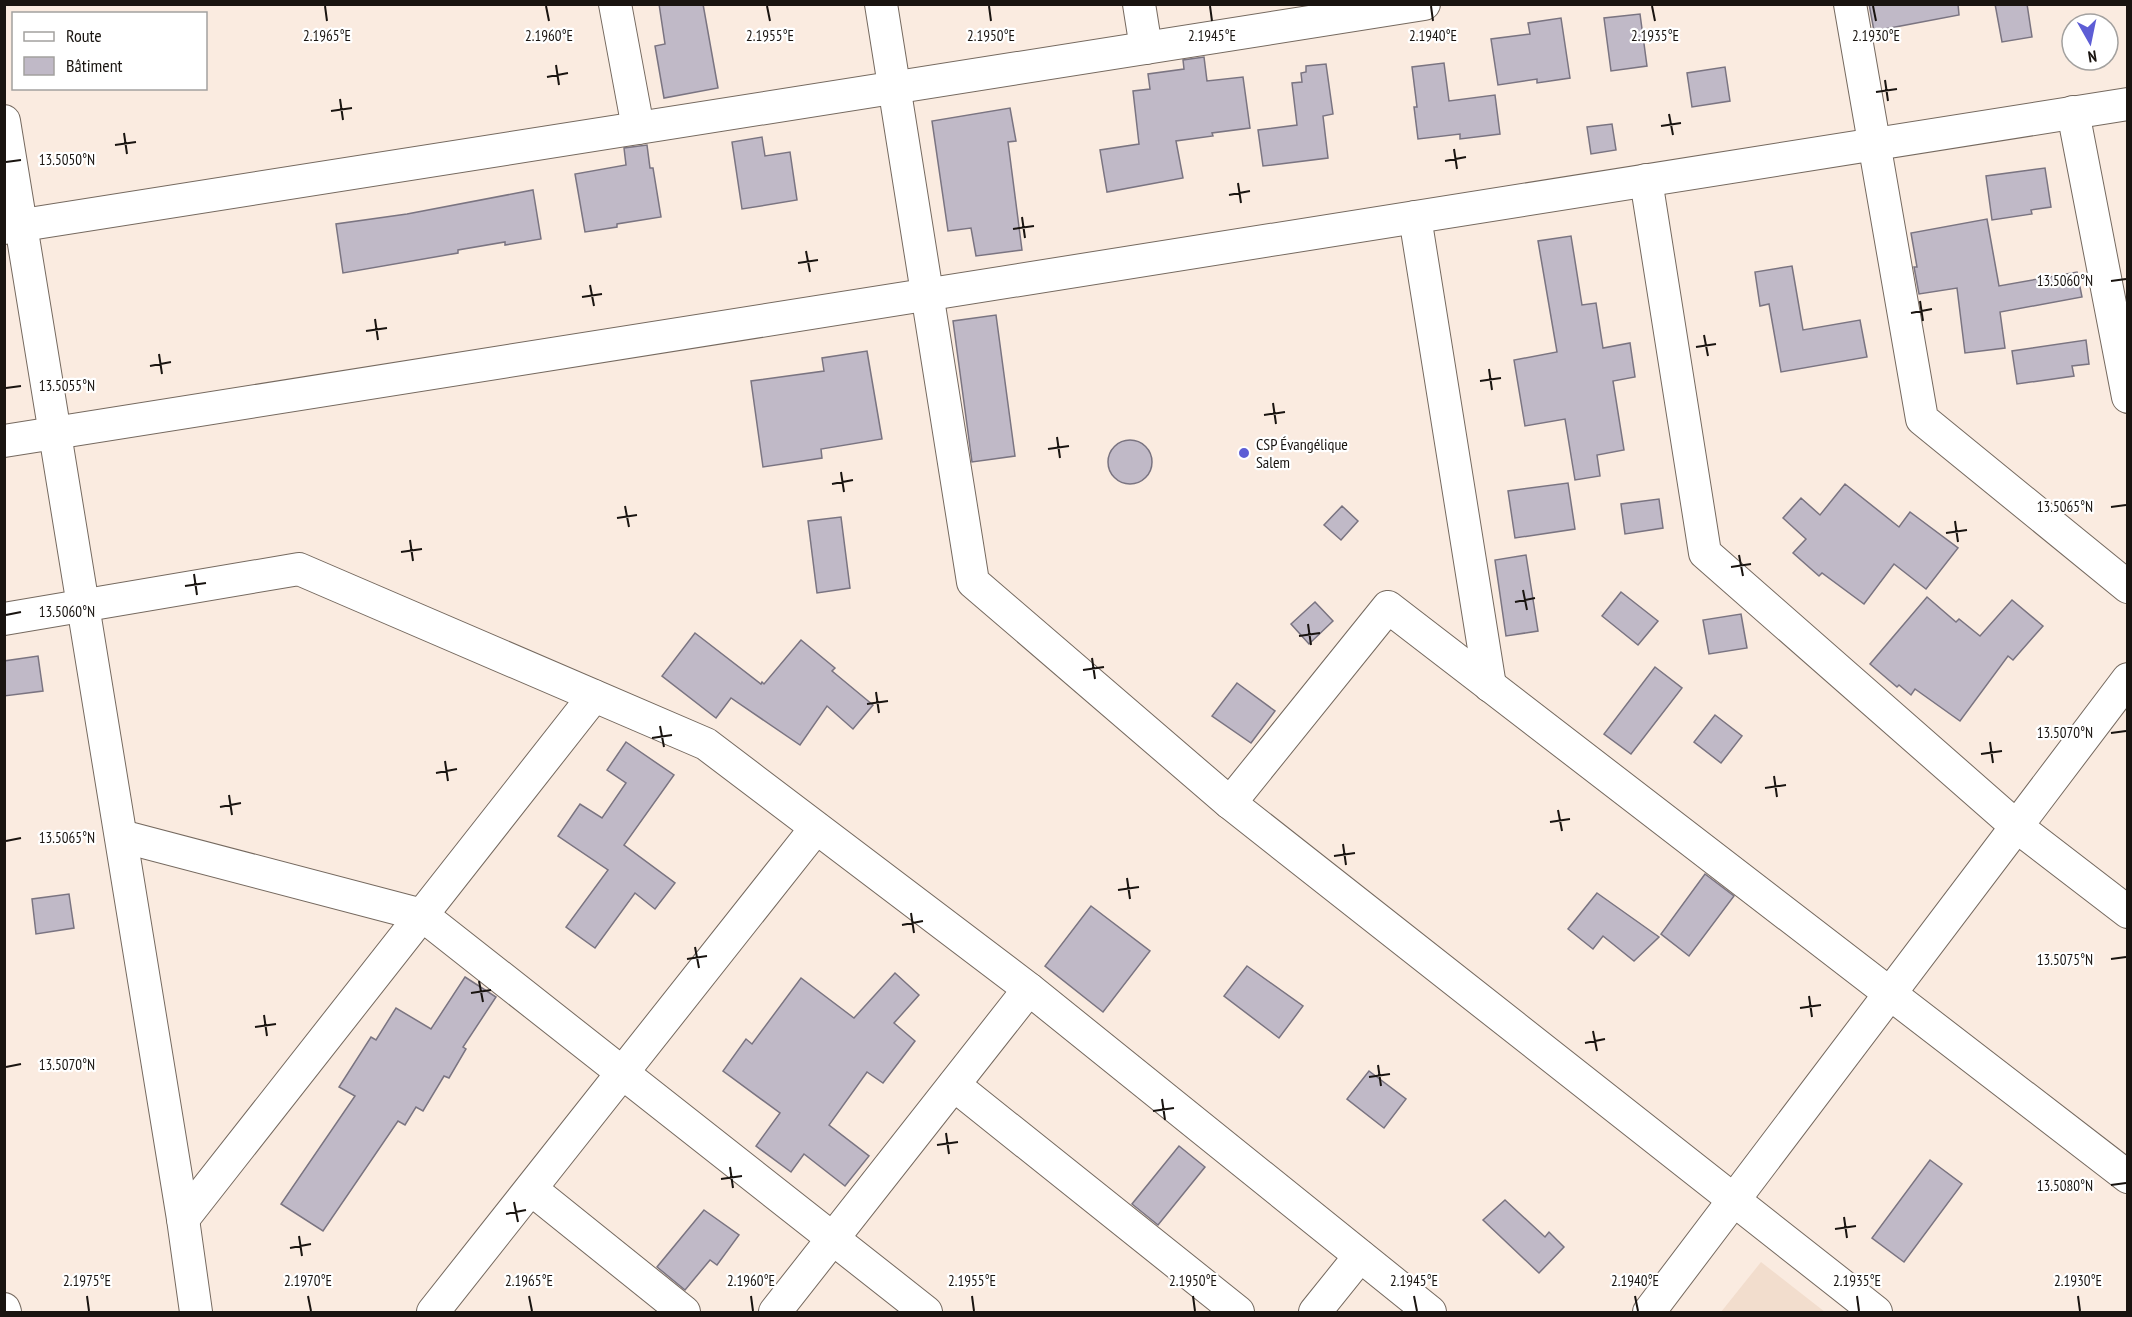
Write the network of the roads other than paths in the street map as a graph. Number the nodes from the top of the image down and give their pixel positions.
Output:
1 (615, 4) edge
2 (881, 4) edge
3 (1139, 4) edge
4 (1424, 4) edge
5 (1850, 4) edge
6 (1146, 48) junction
7 (894, 88) junction
8 (2127, 104) edge
9 (2073, 112) junction
10 (4, 121) edge
11 (638, 128) junction
12 (1874, 144) junction
13 (1646, 180) junction
14 (1415, 217) junction
15 (13, 227) edge
16 (927, 294) junction
17 (2127, 397) edge
18 (56, 433) junction
19 (4, 441) edge
20 (2127, 587) edge
21 (83, 605) junction
22 (4, 619) edge
23 (2127, 680) edge
24 (1490, 686) junction
25 (594, 696) junction
26 (1230, 803) junction
27 (2016, 826) junction
28 (816, 828) junction
29 (121, 836) junction
30 (2127, 912) edge
31 (422, 915) junction
32 (1029, 989) junction
33 (1889, 994) junction
34 (622, 1073) junction
35 (954, 1085) junction
36 (2127, 1177) edge
37 (531, 1189) junction
38 (1733, 1201) junction
39 (183, 1219) junction
40 (833, 1239) junction
41 (1360, 1256) junction
42 (196, 1312) edge
43 (433, 1312) edge
44 (684, 1312) edge
45 (775, 1312) edge
46 (926, 1312) edge
47 (1238, 1312) edge
48 (1315, 1312) edge
49 (1430, 1312) edge
50 (1649, 1312) edge
51 (1876, 1312) edge

1 - 11 street
2 - 7 street
3 - 6 street
4 - 6 street
5 - 12 street
6 - 7 street
7 - 11 street
7 - 16 street
8 - 9 street
9 - 12 street
9 - 17 street
10 - 15 street
11 - 15 street
12 - 13 street
12 - 20 street
13 - 14 street
13 - 27 street
14 - 16 street
14 - 24 street
15 - 18 street
16 - 18 street
16 - 26 street
18 - 19 street
18 - 21 street
21 - 22 street
21 - 25 street
21 - 29 street
23 - 27 street
24 - 26 street
24 - 33 street
25 - 28 street
25 - 31 street
26 - 38 street
27 - 30 street
27 - 33 street
28 - 32 street
28 - 34 street
29 - 31 street
29 - 39 street
31 - 34 street
31 - 39 street
32 - 35 street
32 - 41 street
33 - 36 street
33 - 38 street
34 - 37 street
34 - 40 street
35 - 40 street
35 - 47 street
37 - 43 street
37 - 44 street
38 - 50 street
38 - 51 street
39 - 42 street
40 - 45 street
40 - 46 street
41 - 48 street
41 - 49 street

